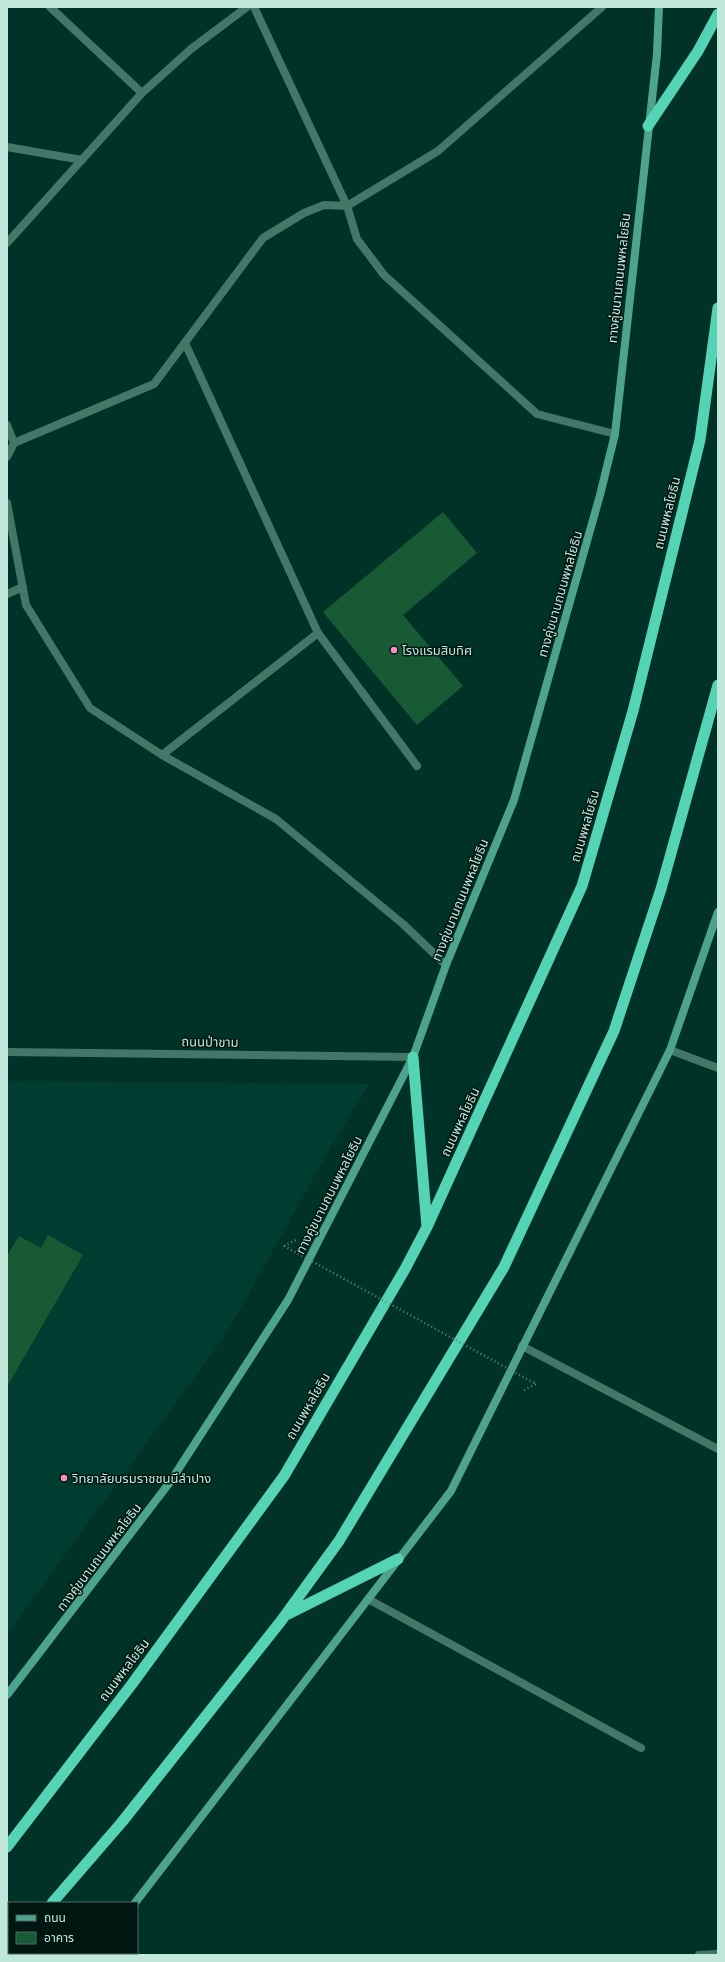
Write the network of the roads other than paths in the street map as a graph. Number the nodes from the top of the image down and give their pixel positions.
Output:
1 (50, 7) edge
2 (247, 7) edge
3 (254, 7) edge
4 (602, 7) edge
5 (659, 7) edge
6 (718, 14) edge
7 (142, 93) junction
8 (648, 126) junction
9 (7, 147) edge
10 (82, 160) junction
11 (347, 206) junction
12 (7, 243) edge
13 (718, 308) edge
14 (185, 343) junction
15 (7, 425) edge
16 (615, 434) junction
17 (14, 443) junction
18 (7, 457) edge
19 (7, 503) edge
20 (23, 587) junction
21 (7, 594) edge
22 (318, 633) junction
23 (718, 685) edge
24 (162, 755) junction
25 (417, 766) dead end
26 (718, 912) edge
27 (446, 965) junction
28 (670, 1050) junction
29 (7, 1052) edge
30 (413, 1056) junction
31 (718, 1068) edge
32 (427, 1227) junction
33 (522, 1346) junction
34 (718, 1449) edge
35 (398, 1559) junction
36 (368, 1599) junction
37 (285, 1615) junction
38 (7, 1695) edge
39 (641, 1748) dead end
40 (7, 1847) edge
41 (53, 1902) edge
42 (136, 1902) edge
43 (718, 1954) edge
44 (699, 1955) edge

1 - 7 street
2 - 7 street
3 - 11 street
4 - 11 street
5 - 8 main road, ทางคู่ขนานถนนพหลโยธิน
6 - 8 highway
7 - 10 street
8 - 16 main road, ทางคู่ขนานถนนพหลโยธิน
9 - 10 street
10 - 12 street
11 - 14 street
11 - 16 street
13 - 32 highway, ถนนพหลโยธิน
14 - 17 street
14 - 22 street
15 - 17 street
16 - 27 main road, ทางคู่ขนานถนนพหลโยธิน
17 - 18 street
19 - 20 street
20 - 21 street
20 - 24 street
22 - 24 street
22 - 25 street
23 - 37 highway
24 - 27 street
26 - 28 main road
27 - 30 main road, ทางคู่ขนานถนนพหลโยธิน
28 - 31 street
28 - 33 main road
29 - 30 street, ถนนป่าขาม
30 - 32 highway
30 - 38 main road, ทางคู่ขนานถนนพหลโยธิน
32 - 40 highway, ถนนพหลโยธิน
33 - 34 street
33 - 35 main road
35 - 36 main road
35 - 37 highway
36 - 39 street
36 - 42 main road
37 - 41 highway
43 - 44 street

